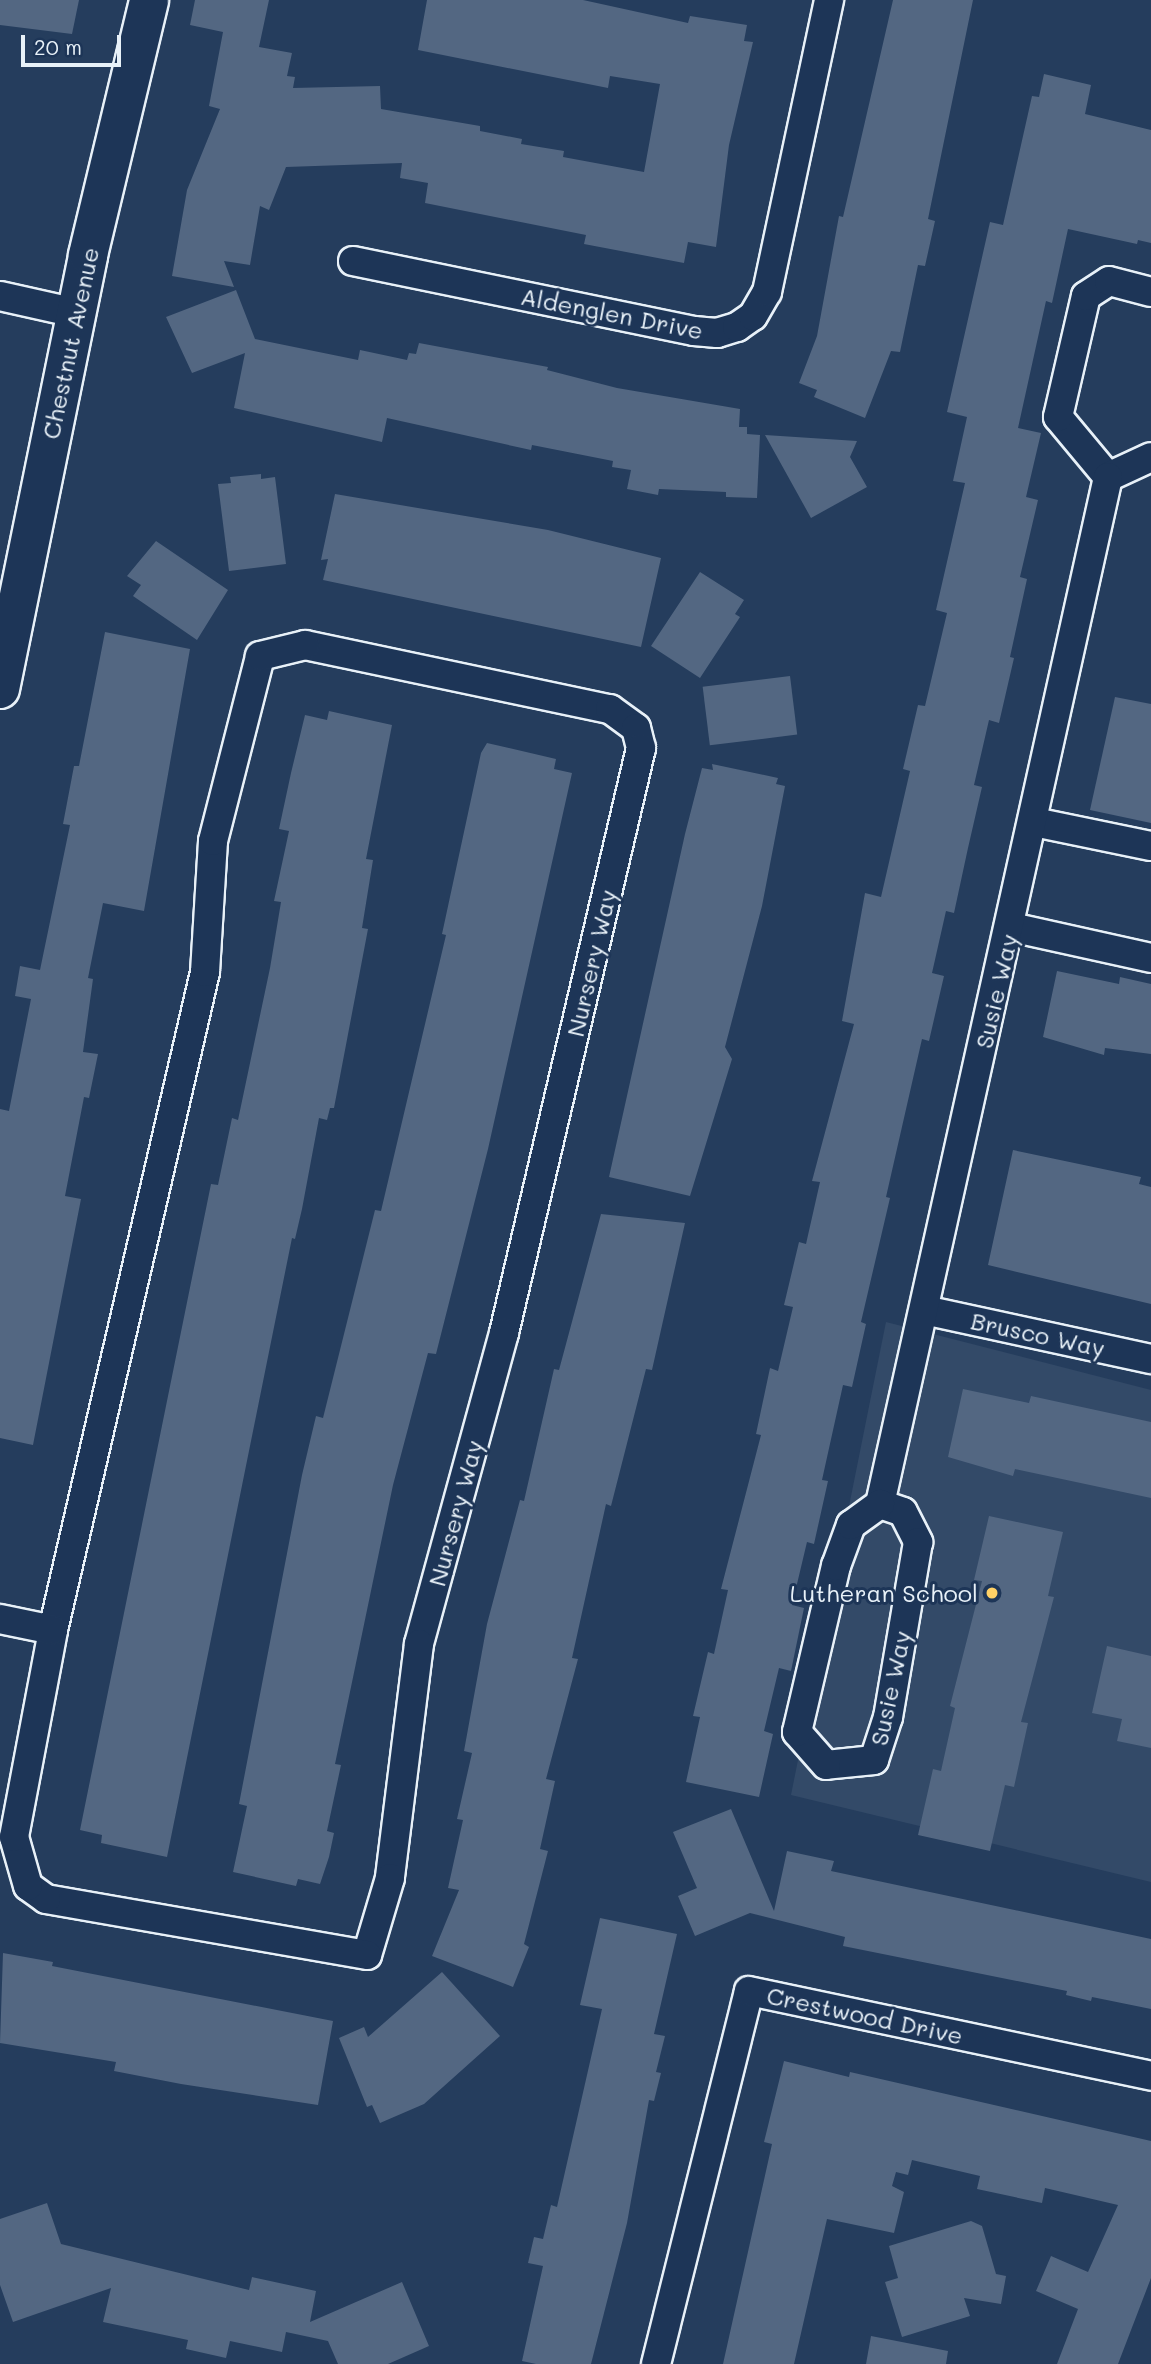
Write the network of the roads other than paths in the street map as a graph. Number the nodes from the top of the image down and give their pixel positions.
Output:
1 (149, 0) edge
2 (829, 0) edge
3 (353, 261) dead end
4 (1151, 292) edge
5 (0, 296) edge
6 (76, 313) junction
7 (1151, 457) edge
8 (1108, 477) junction
9 (0, 689) edge
10 (1034, 822) junction
11 (1151, 846) edge
12 (1011, 927) junction
13 (1151, 958) edge
14 (925, 1310) junction
15 (1151, 1359) edge
16 (880, 1504) junction
17 (0, 1619) edge
18 (53, 1630) junction
19 (1151, 2076) edge
20 (656, 2364) edge

1 - 6 main road, Chestnut Avenue
2 - 3 street, Aldenglen Drive
4 - 8 street
5 - 6 street
6 - 9 main road, Chestnut Avenue
7 - 8 street
8 - 10 street, Susie Way
10 - 11 street
10 - 12 street, Susie Way
12 - 13 street
12 - 14 street, Susie Way
14 - 15 street, Brusco Way
14 - 16 street, Susie Way
16 - 16 street, Susie Way
17 - 18 street
18 - 18 street, Nursery Way
19 - 20 street, Crestwood Drive

